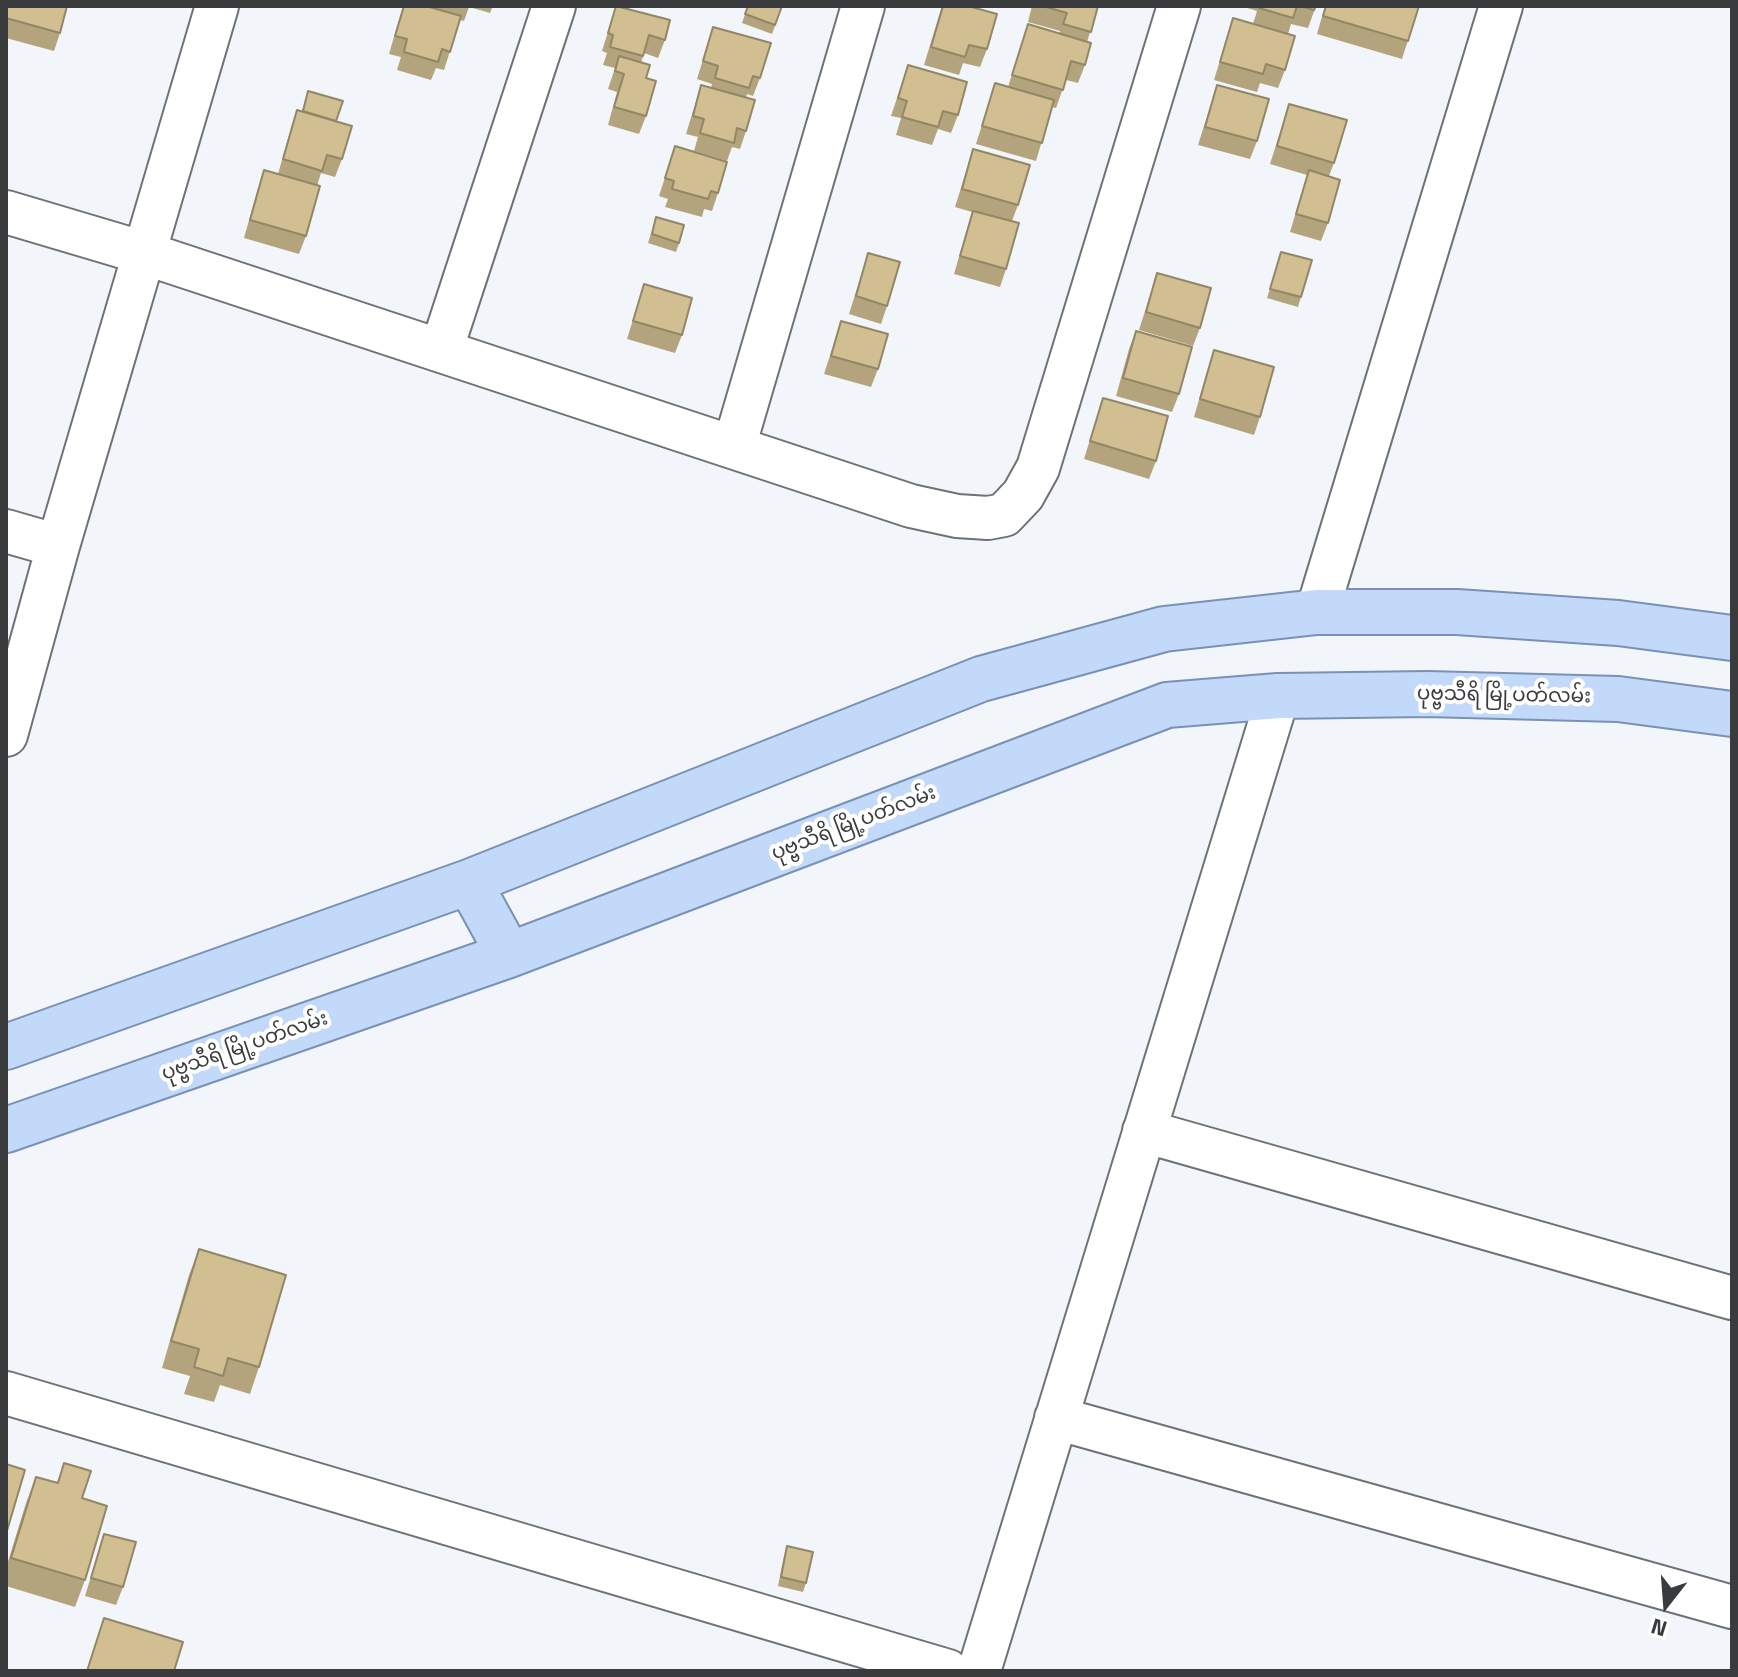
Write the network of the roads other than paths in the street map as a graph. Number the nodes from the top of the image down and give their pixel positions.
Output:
1 (217, 6) edge
2 (554, 6) edge
3 (863, 6) edge
4 (1179, 6) edge
5 (1501, 6) edge
6 (6, 212) edge
7 (144, 253) junction
8 (441, 351) junction
9 (734, 447) junction
10 (6, 531) edge
11 (58, 546) junction
12 (1317, 612) junction
13 (1732, 638) edge
14 (1278, 696) junction
15 (1732, 714) edge
16 (6, 735) edge
17 (469, 882) junction
18 (509, 955) junction
19 (6, 1047) edge
20 (6, 1130) edge
21 (1144, 1131) junction
22 (1732, 1298) edge
23 (6, 1393) edge
24 (1056, 1418) junction
25 (1732, 1607) edge
26 (948, 1671) edge
27 (979, 1671) edge

1 - 7 street
2 - 8 street
3 - 9 street
4 - 9 street
5 - 12 street
6 - 7 street
7 - 8 street
7 - 11 street
8 - 9 street
10 - 11 street
11 - 16 street
12 - 13 main road
12 - 17 main road
14 - 15 main road, ပုဗ္ဗသီရိ မြို့ပတ်လမ်း
14 - 18 main road, ပုဗ္ဗသီရိ မြို့ပတ်လမ်း
14 - 21 street
17 - 18 main road
17 - 19 main road
18 - 20 main road, ပုဗ္ဗသီရိ မြို့ပတ်လမ်း
21 - 22 street
21 - 24 street
23 - 26 street
24 - 25 street
24 - 27 street

